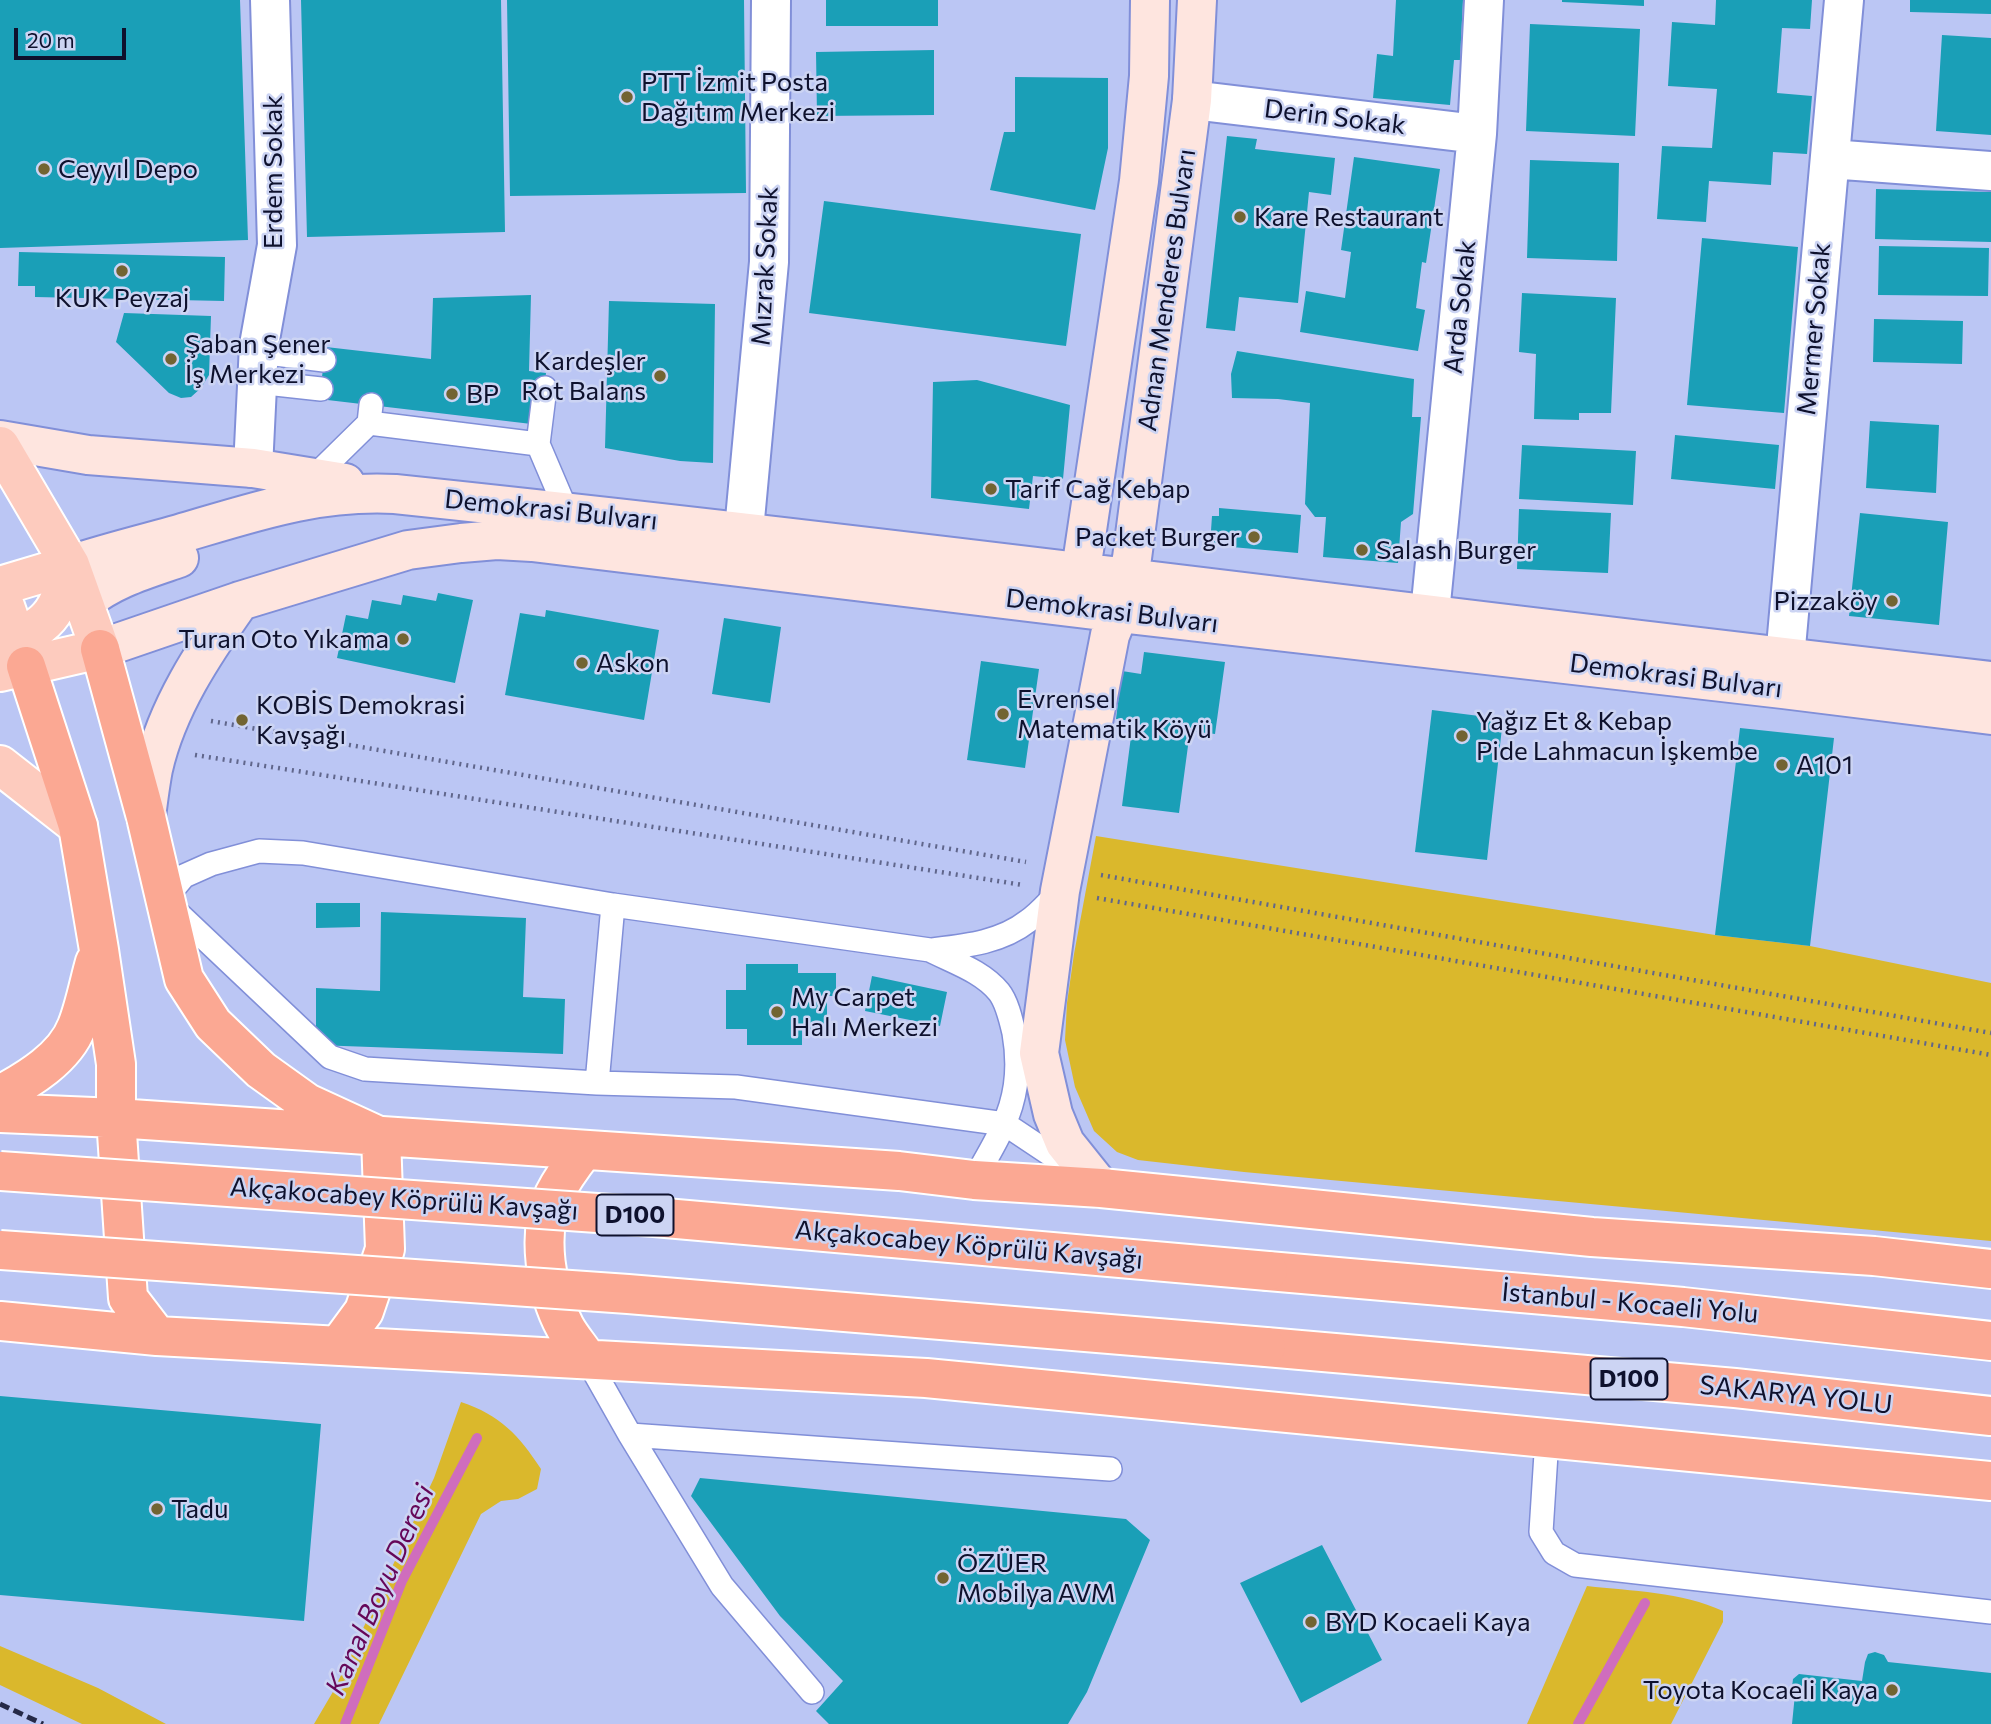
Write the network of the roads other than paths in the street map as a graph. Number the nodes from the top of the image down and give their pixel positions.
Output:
1 (270, 0) edge
2 (771, 0) edge
3 (1150, 0) edge
4 (1197, 0) edge
5 (1484, 0) edge
6 (1844, 0) edge
7 (1192, 100) junction
8 (1477, 134) junction
9 (1830, 159) junction
10 (1991, 170) edge
11 (324, 360) dead end
12 (258, 367) junction
13 (545, 388) dead end
14 (321, 389) dead end
15 (0, 440) edge
16 (538, 444) junction
17 (0, 446) edge
18 (253, 468) junction
19 (314, 477) junction
20 (395, 494) junction
21 (567, 512) junction
22 (744, 530) junction
23 (70, 565) junction
24 (0, 586) edge
25 (1078, 589) junction
26 (0, 592) edge
27 (1123, 596) junction
28 (240, 601) junction
29 (84, 602) junction
30 (1427, 630) junction
31 (100, 649) junction
32 (21, 663) edge
33 (1784, 673) junction
34 (1991, 681) edge
35 (1991, 715) edge
36 (3, 773) edge
37 (146, 817) junction
38 (78, 826) junction
39 (1060, 891) junction
40 (164, 900) junction
41 (613, 905) junction
42 (99, 950) junction
43 (930, 950) junction
44 (597, 1083) junction
45 (0, 1095) edge
46 (0, 1112) edge
47 (116, 1118) junction
48 (1005, 1125) junction
49 (381, 1137) junction
50 (584, 1150) junction
51 (0, 1171) edge
52 (974, 1180) junction
53 (1101, 1188) junction
54 (0, 1250) edge
55 (1991, 1269) edge
56 (1268, 1271) joint
57 (1683, 1307) junction
58 (1991, 1318) edge
59 (0, 1321) edge
60 (158, 1336) junction
61 (1991, 1341) edge
62 (339, 1345) junction
63 (587, 1359) junction
64 (1735, 1388) junction
65 (1991, 1416) edge
66 (630, 1434) junction
67 (1547, 1438) junction
68 (1991, 1443) edge
69 (1110, 1469) dead end
70 (1991, 1481) edge
71 (1991, 1612) edge
72 (812, 1692) dead end

1 - 12 street, Erdem Sokak
2 - 22 street, Mızrak Sokak
3 - 25 main road, Adnan Menderes Bulvarı
4 - 7 main road, Adnan Menderes Bulvarı
5 - 8 street, Arda Sokak
6 - 9 street, Mermer Sokak
7 - 8 street, Derin Sokak
7 - 27 main road, Adnan Menderes Bulvarı
8 - 30 street, Arda Sokak
9 - 10 street
9 - 33 street, Mermer Sokak
11 - 12 lane
12 - 14 lane
12 - 18 street, Erdem Sokak
13 - 16 lane
15 - 18 main road
16 - 19 lane
16 - 21 lane
17 - 23 main road
18 - 19 main road
19 - 20 main road
20 - 21 main road, Demokrasi Bulvarı
20 - 23 main road, Demokrasi Bulvarı
20 - 29 main road
21 - 22 main road, Demokrasi Bulvarı
22 - 25 main road, Demokrasi Bulvarı
23 - 24 main road
23 - 29 main road
23 - 32 main road
25 - 27 main road, Demokrasi Bulvarı
25 - 28 main road, Demokrasi Bulvarı
26 - 32 main road
27 - 30 main road, Demokrasi Bulvarı
27 - 39 main road, Adnan Menderes Bulvarı
28 - 31 main road, Demokrasi Bulvarı
28 - 37 main road
29 - 31 main road
29 - 32 main road
30 - 33 main road, Demokrasi Bulvarı
31 - 32 main road
31 - 37 highway
32 - 38 highway
33 - 34 main road, Demokrasi Bulvarı
33 - 35 main road, Demokrasi Bulvarı
36 - 38 main road
37 - 40 highway
38 - 42 highway
39 - 43 lane
39 - 53 main road, Adnan Menderes Bulvarı
40 - 41 lane
40 - 44 lane
40 - 49 highway
41 - 43 lane
41 - 44 lane
42 - 45 highway
42 - 47 highway
43 - 48 lane
44 - 48 lane
46 - 47 highway
47 - 49 highway
47 - 60 highway
48 - 52 lane
48 - 53 lane
49 - 50 highway
49 - 62 highway
50 - 52 highway
50 - 63 highway
51 - 56 highway, Akçakocabey Köprülü Kavşağı / D100, bridge
52 - 53 highway
53 - 55 highway
54 - 64 highway, SAKARYA YOLU / D100, bridge
56 - 57 highway, İstanbul - Kocaeli Yolu / D100
57 - 58 highway
57 - 61 highway, İstanbul - Kocaeli Yolu / D100
59 - 60 highway
60 - 62 highway
62 - 63 highway
63 - 66 lane
63 - 67 highway
64 - 65 highway, SAKARYA YOLU / D100
64 - 68 highway
66 - 69 lane
66 - 72 lane
67 - 70 highway
67 - 71 lane

